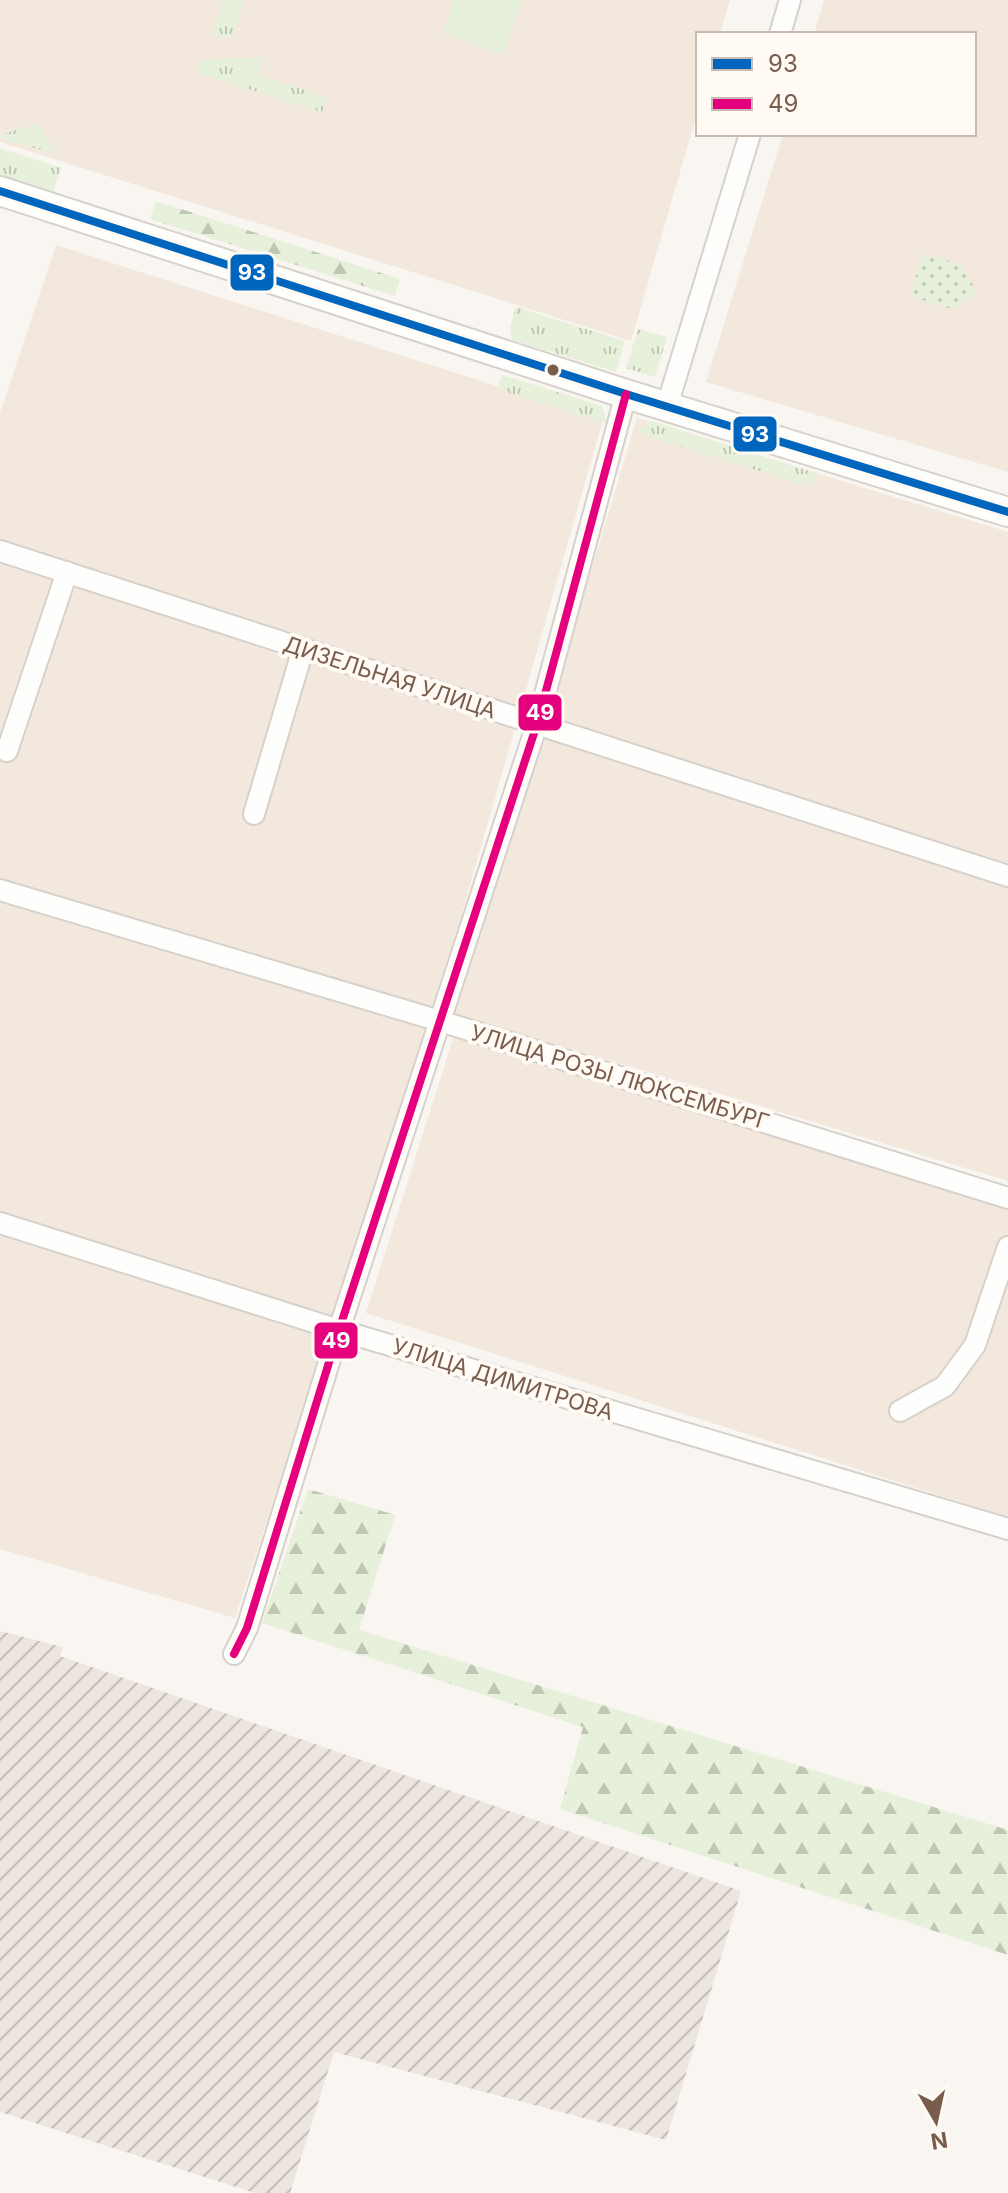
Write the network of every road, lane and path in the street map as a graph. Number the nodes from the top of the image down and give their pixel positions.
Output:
1 (790, 0) edge
2 (781, 32) edge
3 (749, 136) edge
4 (0, 191) edge
5 (626, 394) junction
6 (667, 406) junction
7 (1008, 512) edge
8 (0, 551) edge
9 (67, 572) junction
10 (303, 649) junction
11 (537, 724) junction
12 (7, 751) dead end
13 (254, 814) dead end
14 (1008, 876) edge
15 (0, 890) edge
16 (440, 1021) junction
17 (1008, 1198) edge
18 (0, 1223) edge
19 (1008, 1247) edge
20 (339, 1330) junction
21 (900, 1411) dead end
22 (1008, 1529) edge
23 (234, 1654) dead end

1 - 2 street
3 - 6 street
4 - 5 main road
5 - 6 main road
5 - 11 street
6 - 7 main road
8 - 9 street, ДИЗЕЛЬНАЯ УЛИЦА
9 - 10 street, ДИЗЕЛЬНАЯ УЛИЦА
9 - 12 street
10 - 11 street, ДИЗЕЛЬНАЯ УЛИЦА
10 - 13 street
11 - 14 street, ДИЗЕЛЬНАЯ УЛИЦА
11 - 16 street
15 - 16 street, УЛИЦА РОЗЫ ЛЮКСЕМБУРГ
16 - 17 street, УЛИЦА РОЗЫ ЛЮКСЕМБУРГ
16 - 20 street
18 - 20 street, УЛИЦА ДИМИТРОВА
19 - 21 street
20 - 22 street, УЛИЦА ДИМИТРОВА
20 - 23 street

